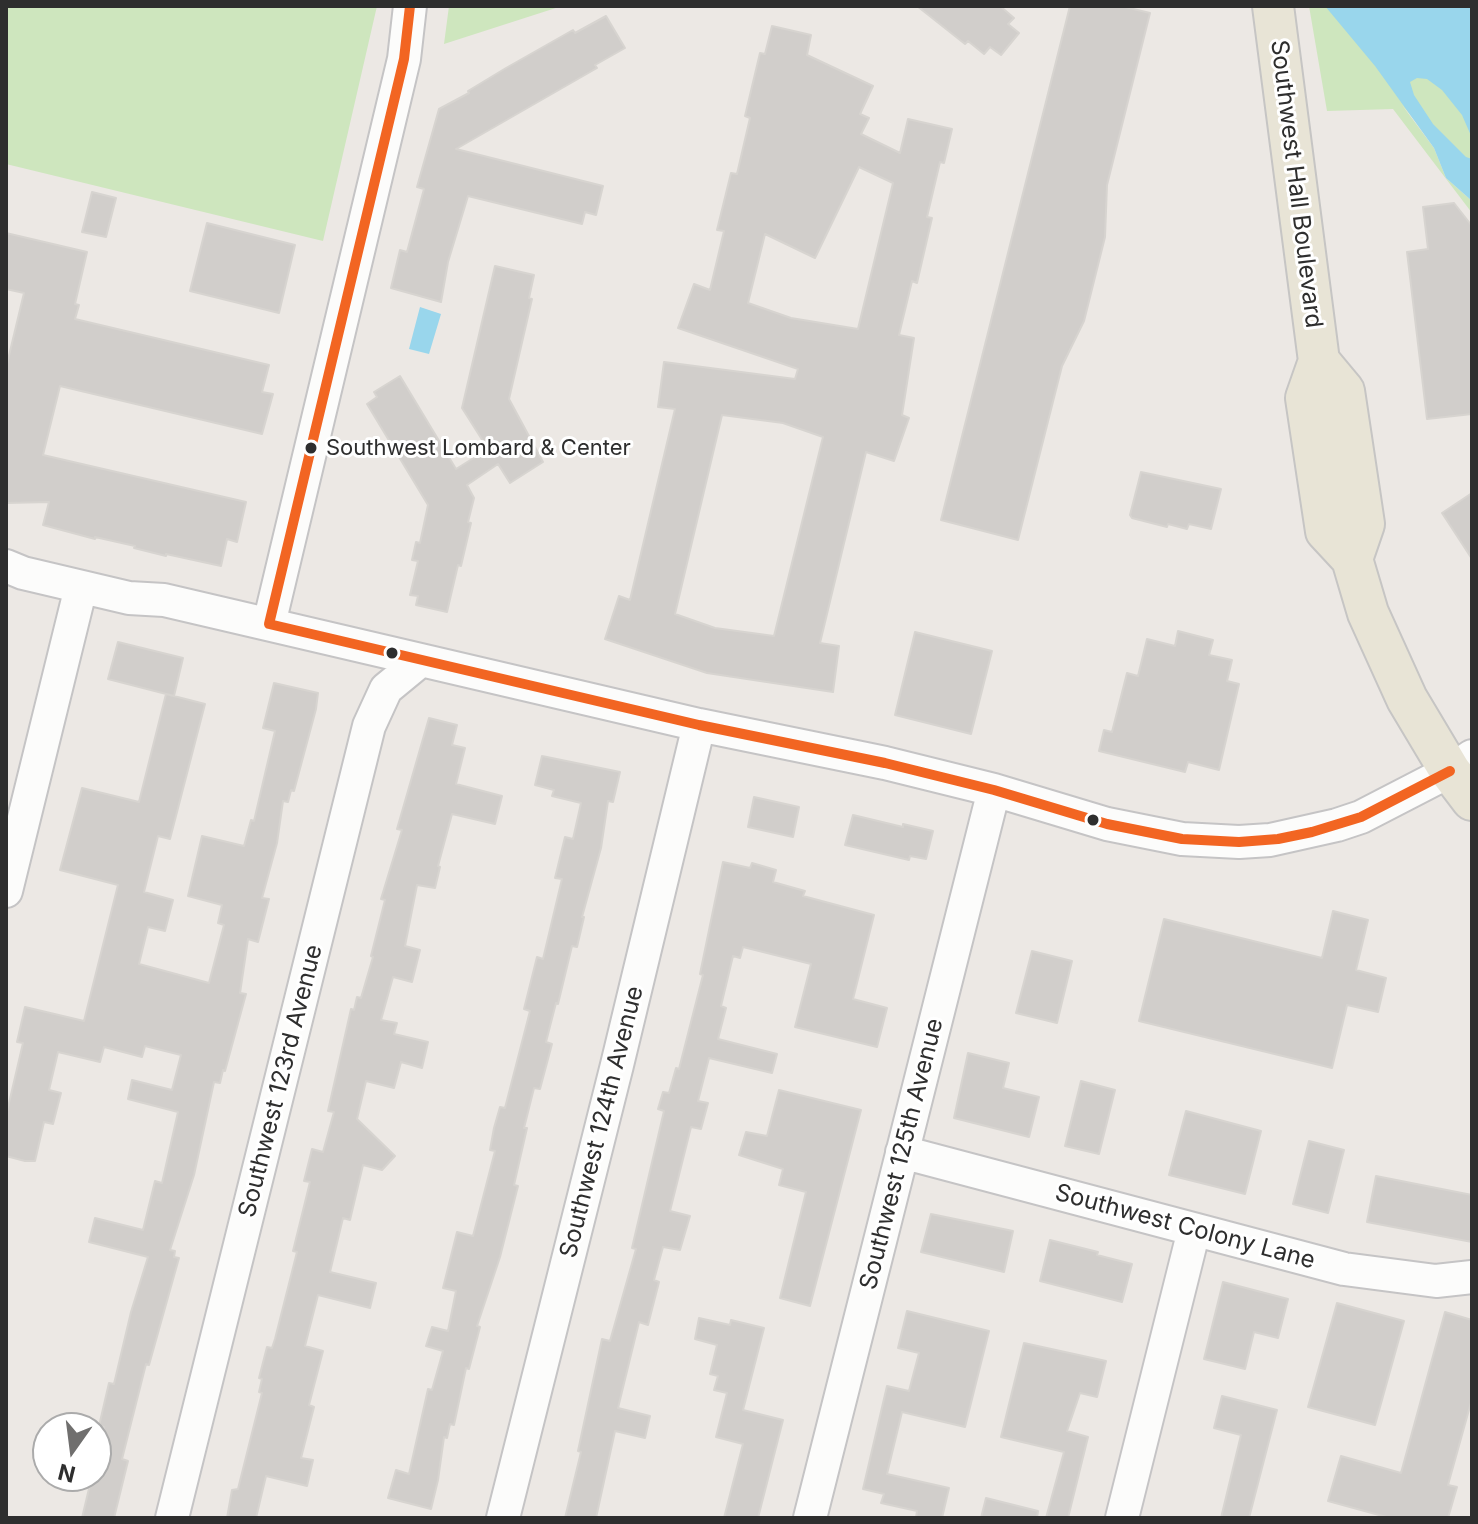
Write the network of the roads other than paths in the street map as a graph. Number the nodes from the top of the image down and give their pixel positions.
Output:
1 (410, 6) edge
2 (1274, 12) edge
3 (1319, 361) junction
4 (1306, 398) junction
5 (1356, 473) junction
6 (6, 559) edge
7 (1352, 559) junction
8 (6, 566) edge
9 (81, 587) junction
10 (164, 600) junction
11 (269, 624) junction
12 (420, 661) junction
13 (699, 725) junction
14 (1465, 776) edge
15 (994, 790) junction
16 (6, 891) edge
17 (902, 1152) junction
18 (1194, 1230) junction
19 (1472, 1277) edge
20 (172, 1518) edge
21 (503, 1518) edge
22 (810, 1518) edge
23 (1122, 1518) edge

1 - 11 street
2 - 3 main road, Southwest Hall Boulevard
3 - 4 main road, Southwest Hall Boulevard
3 - 5 main road, Southwest Hall Boulevard
4 - 5 main road
4 - 7 main road, Southwest Hall Boulevard
5 - 7 main road, Southwest Hall Boulevard
6 - 10 street
7 - 14 main road, Southwest Hall Boulevard
8 - 9 street
9 - 10 street
9 - 16 street
10 - 11 street
11 - 12 street
12 - 13 street
12 - 20 street, Southwest 123rd Avenue
13 - 15 street
13 - 21 street, Southwest 124th Avenue
14 - 15 street
15 - 17 street, Southwest 125th Avenue
17 - 18 street, Southwest Colony Lane
17 - 22 street, Southwest 125th Avenue
18 - 19 street, Southwest Colony Lane
18 - 23 street

